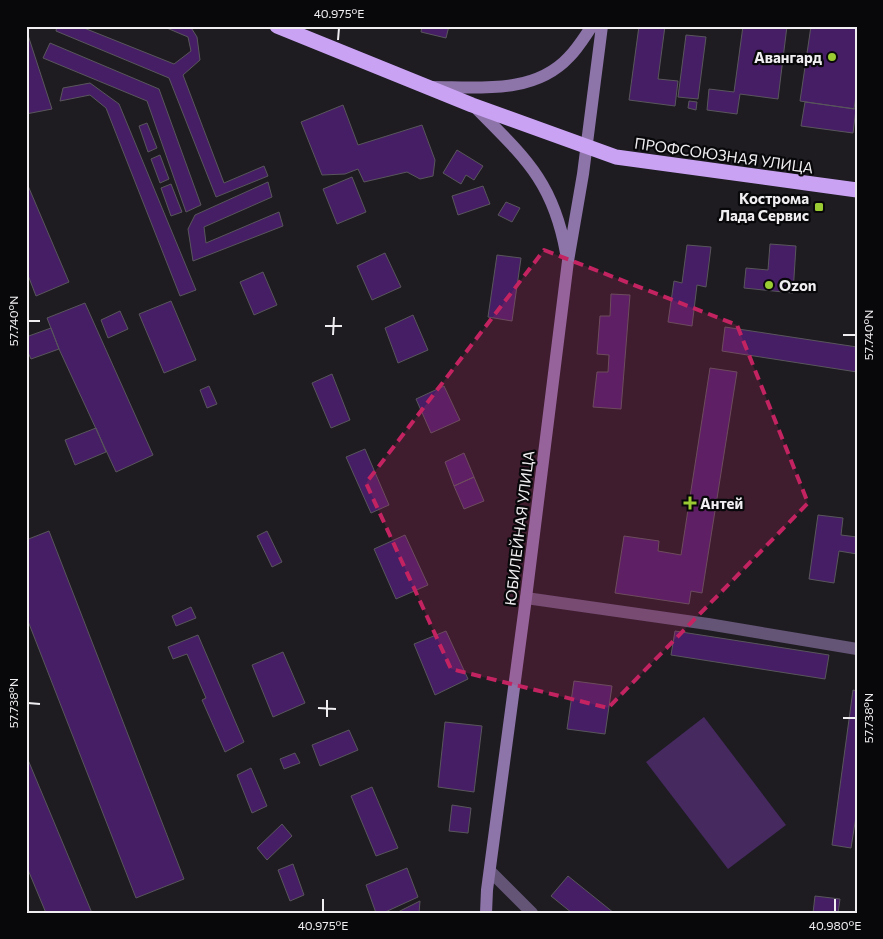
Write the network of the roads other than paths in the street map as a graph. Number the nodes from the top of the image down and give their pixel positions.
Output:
1 (277, 26) edge
2 (592, 26) edge
3 (602, 26) edge
4 (431, 87) junction
5 (472, 105) junction
6 (587, 147) junction
7 (857, 190) edge
8 (568, 261) junction
9 (526, 598) junction
10 (857, 649) edge
11 (490, 871) junction
12 (486, 913) edge
13 (532, 913) edge

1 - 4 highway, ПРОФСОЮЗНАЯ УЛИЦА
2 - 4 street
3 - 6 street, ЮБИЛЕЙНАЯ УЛИЦА
4 - 5 highway, ПРОФСОЮЗНАЯ УЛИЦА
5 - 6 highway, ПРОФСОЮЗНАЯ УЛИЦА
5 - 8 street
6 - 7 highway, ПРОФСОЮЗНАЯ УЛИЦА
6 - 8 street, ЮБИЛЕЙНАЯ УЛИЦА
8 - 9 street, ЮБИЛЕЙНАЯ УЛИЦА
9 - 10 street
9 - 11 street, ЮБИЛЕЙНАЯ УЛИЦА
11 - 12 street, ЮБИЛЕЙНАЯ УЛИЦА
11 - 13 street

